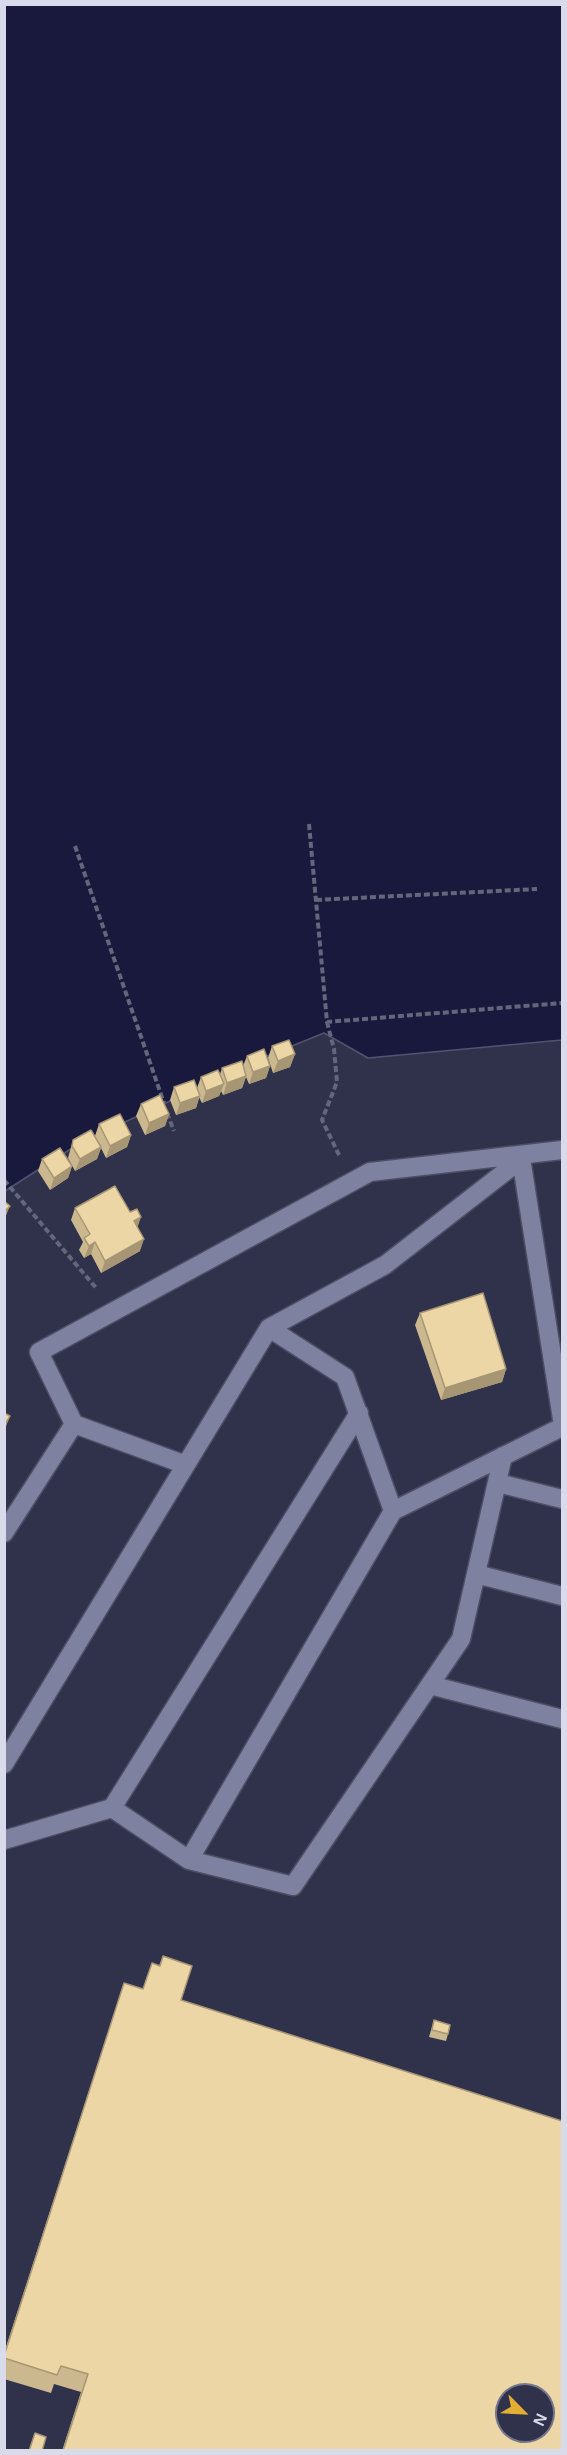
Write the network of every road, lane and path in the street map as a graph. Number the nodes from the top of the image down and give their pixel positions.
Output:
1 (309, 824) dead end
2 (75, 846) dead end
3 (537, 889) dead end
4 (316, 900) junction
5 (562, 1004) edge
6 (327, 1022) junction
7 (174, 1131) dead end
8 (562, 1150) edge
9 (524, 1156) junction
10 (4, 1180) edge
11 (352, 1182) junction
12 (115, 1311) junction
13 (269, 1328) junction
14 (359, 1413) junction
15 (562, 1419) edge
16 (74, 1424) junction
17 (562, 1427) edge
18 (503, 1456) junction
19 (186, 1465) junction
20 (498, 1483) junction
21 (562, 1499) edge
22 (393, 1511) junction
23 (4, 1533) edge
24 (476, 1574) junction
25 (562, 1596) edge
26 (430, 1685) junction
27 (562, 1719) edge
28 (4, 1764) edge
29 (112, 1808) junction
30 (4, 1840) edge
31 (189, 1860) junction

1 - 4 path
2 - 7 path
3 - 4 path
4 - 6 path
5 - 6 path
6 - 11 path
8 - 9 lane
9 - 11 lane
9 - 13 lane
9 - 15 lane
10 - 12 path
11 - 12 lane
12 - 16 lane
13 - 14 lane
13 - 19 lane
14 - 22 lane
14 - 29 lane
16 - 19 lane
16 - 23 lane
17 - 18 lane
18 - 20 lane
18 - 22 lane
19 - 28 lane
20 - 21 lane
20 - 24 lane
22 - 31 lane
24 - 25 lane
24 - 26 lane
26 - 27 lane
26 - 31 lane
29 - 30 lane
29 - 31 lane

